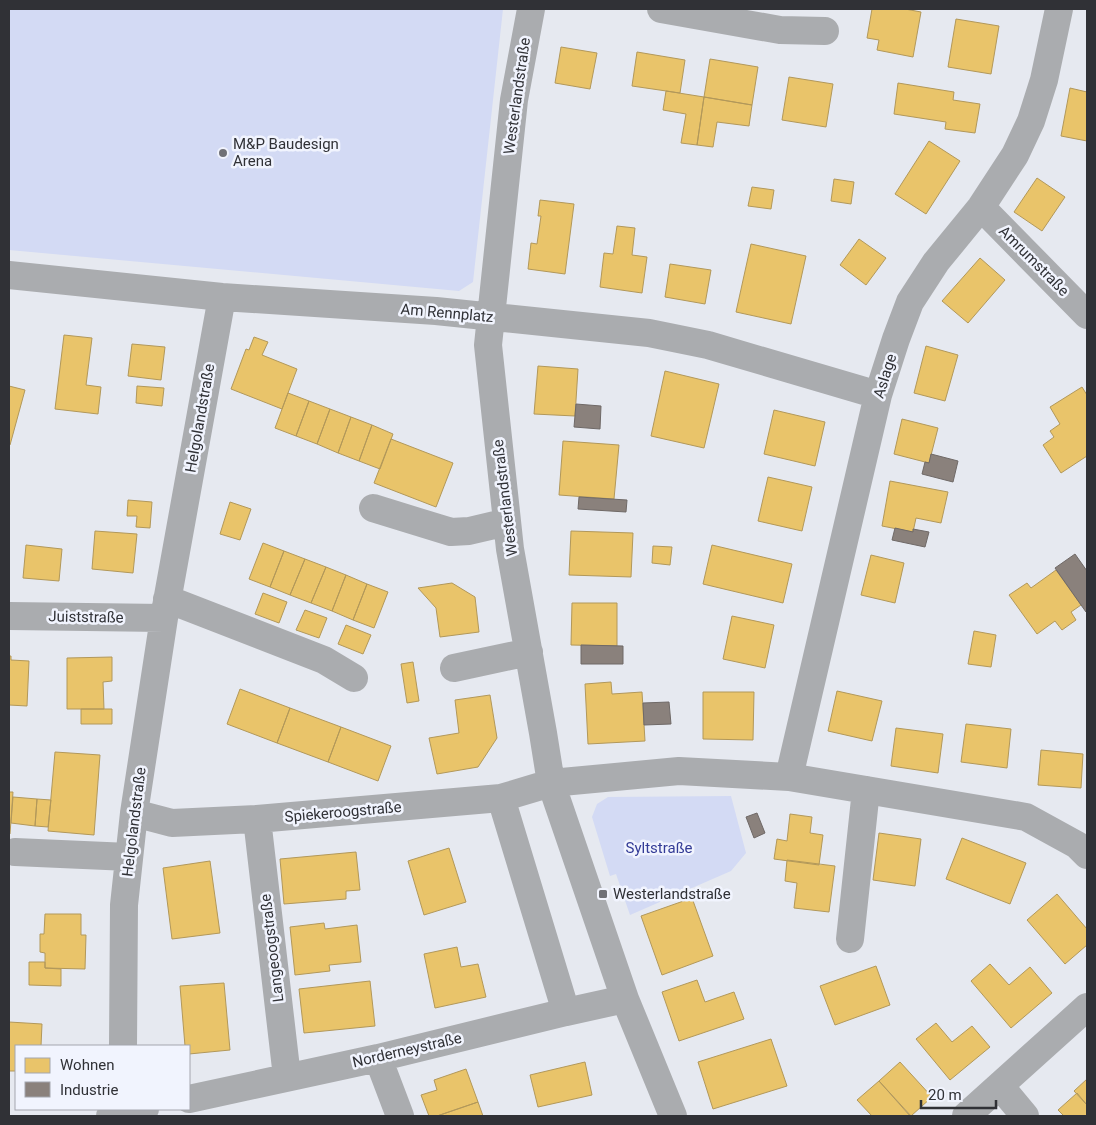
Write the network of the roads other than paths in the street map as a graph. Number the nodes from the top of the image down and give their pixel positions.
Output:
1 (531, 9) edge
2 (661, 9) edge
3 (1059, 9) edge
4 (826, 31) dead end
5 (981, 207) junction
6 (9, 275) edge
7 (222, 296) junction
8 (1087, 315) edge
9 (491, 317) junction
10 (878, 395) junction
11 (373, 508) dead end
12 (507, 522) junction
13 (166, 609) junction
14 (9, 616) edge
15 (528, 652) junction
16 (454, 668) dead end
17 (354, 678) dead end
18 (789, 777) junction
19 (551, 783) junction
20 (866, 790) junction
21 (501, 798) junction
22 (134, 813) junction
23 (257, 819) junction
24 (15, 852) dead end
25 (1087, 855) edge
26 (129, 857) junction
27 (850, 939) dead end
28 (625, 999) junction
29 (1087, 1007) edge
30 (566, 1012) junction
31 (123, 1045) edge
32 (378, 1058) junction
33 (287, 1077) junction
34 (1000, 1086) junction
35 (190, 1099) edge
36 (400, 1116) edge
37 (673, 1116) edge
38 (966, 1116) edge
39 (1025, 1116) edge

1 - 9 street, Westerlandstraße
2 - 4 street
3 - 5 street, Aslage
5 - 8 street, Amrumstraße
5 - 10 street, Aslage
6 - 7 street, Am Rennplatz
7 - 9 street, Am Rennplatz
7 - 13 street, Helgolandstraße
9 - 10 street, Am Rennplatz
9 - 12 street, Westerlandstraße
10 - 18 street, Aslage
11 - 12 street
12 - 15 street, Westerlandstraße
13 - 14 street, Juiststraße
13 - 17 street
13 - 22 street, Helgolandstraße
15 - 16 street
15 - 19 street, Westerlandstraße
18 - 19 street
18 - 20 street
19 - 21 street, Spiekeroogstraße
19 - 28 street, Westerlandstraße
20 - 25 street
20 - 27 street
21 - 23 street, Spiekeroogstraße
21 - 30 street
22 - 23 street, Spiekeroogstraße
22 - 26 street, Helgolandstraße
23 - 33 street, Langeoogstraße
24 - 26 street
26 - 31 street, Helgolandstraße
28 - 30 street, Norderneystraße
28 - 37 street, Westerlandstraße
29 - 34 street
30 - 32 street, Norderneystraße
32 - 33 street, Norderneystraße
32 - 36 street
33 - 35 street, Norderneystraße
34 - 38 street
34 - 39 street

